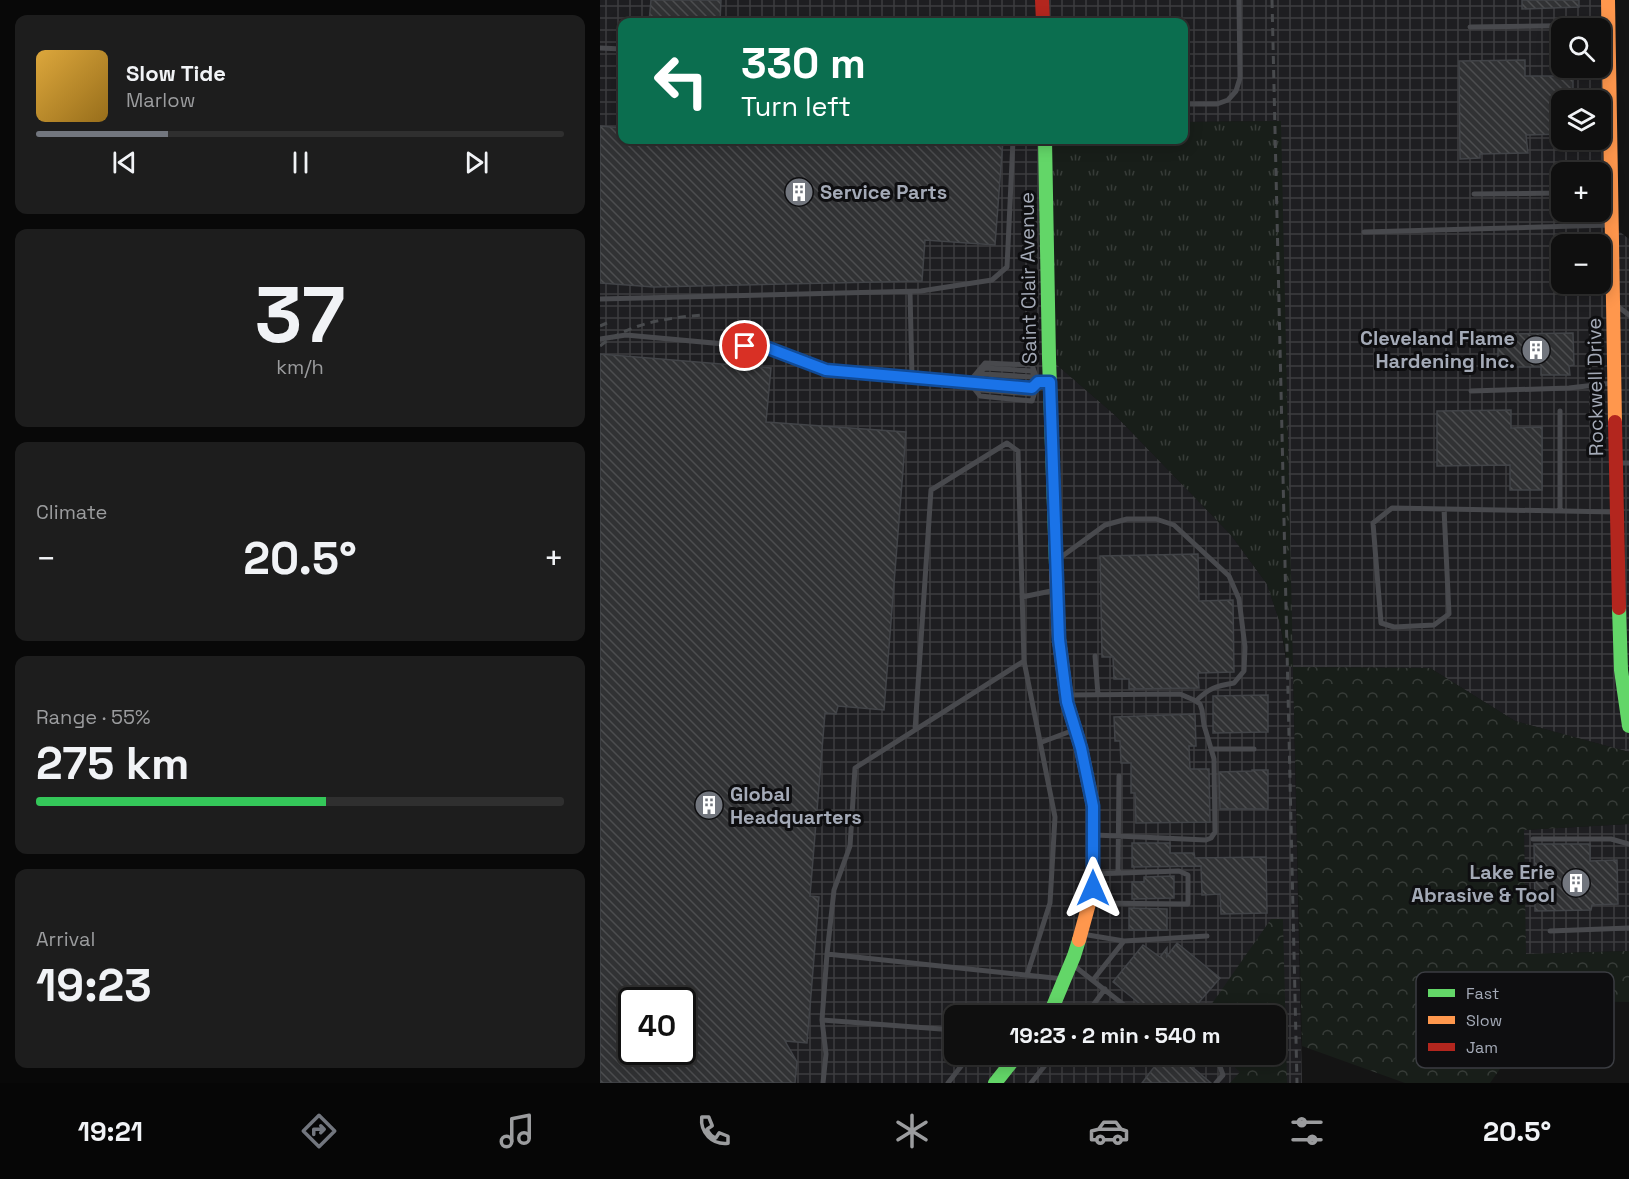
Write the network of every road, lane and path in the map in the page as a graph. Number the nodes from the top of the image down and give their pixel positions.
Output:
1 (1042, 0) edge
2 (1239, 0) edge
3 (1608, 0) edge
4 (1042, 18) edge
5 (1609, 18) edge
6 (1551, 26) edge
7 (1470, 27) dead end
8 (600, 48) edge
9 (618, 49) edge
10 (1608, 78) edge
11 (1188, 104) edge
12 (1013, 144) edge
13 (1045, 144) edge
14 (1607, 162) edge
15 (1551, 193) edge
16 (1474, 194) dead end
17 (1611, 220) edge
18 (1612, 225) junction
19 (1364, 232) dead end
20 (910, 292) junction
21 (600, 299) edge
22 (1613, 303) junction
23 (1629, 315) edge
24 (600, 339) edge
25 (912, 377) junction
26 (969, 382) junction
27 (1044, 382) junction
28 (1615, 383) junction
29 (1471, 391) dead end
30 (1560, 411) dead end
31 (1623, 463) edge
32 (1444, 509) junction
33 (1560, 511) junction
34 (1617, 512) junction
35 (1056, 561) junction
36 (1057, 589) junction
37 (1022, 597) junction
38 (1095, 656) dead end
39 (1024, 661) junction
40 (1625, 670) edge
41 (1066, 695) junction
42 (1098, 695) junction
43 (1196, 701) junction
44 (1629, 726) edge
45 (915, 730) junction
46 (1076, 730) junction
47 (1042, 742) junction
48 (1211, 749) junction
49 (1254, 749) dead end
50 (1119, 776) dead end
51 (1093, 835) junction
52 (1119, 836) junction
53 (1533, 839) dead end
54 (1629, 844) edge
55 (1118, 873) junction
56 (1093, 874) junction
57 (1089, 903) junction
58 (1629, 928) edge
59 (1550, 931) dead end
60 (1080, 934) junction
61 (1207, 936) dead end
62 (1124, 941) junction
63 (827, 954) junction
64 (1071, 963) junction
65 (1027, 975) junction
66 (1065, 979) junction
67 (1093, 980) junction
68 (1105, 989) junction
69 (1054, 1005) edge
70 (1093, 1005) edge
71 (1125, 1005) edge
72 (822, 1020) junction
73 (944, 1029) edge
74 (962, 1065) dead end
75 (1009, 1065) edge
76 (1045, 1065) edge
77 (1219, 1065) edge
78 (823, 1083) edge
79 (948, 1083) edge
80 (995, 1083) edge
81 (1031, 1083) edge
82 (1216, 1083) edge

1 - 4 street
2 - 11 lane
3 - 5 street, Rockwell Drive
6 - 7 lane
8 - 9 lane
10 - 14 street, Rockwell Drive
12 - 20 lane
13 - 27 street, Saint Clair Avenue
15 - 16 lane
17 - 18 street, Rockwell Drive
18 - 19 lane
18 - 22 street, Rockwell Drive
20 - 21 lane
20 - 25 lane
22 - 23 lane
22 - 28 street, Rockwell Drive
24 - 25 lane
25 - 26 lane
26 - 27 lane
26 - 27 lane
26 - 27 lane
26 - 27 lane
27 - 35 street, Saint Clair Avenue
28 - 29 lane
28 - 31 street, Rockwell Drive
30 - 33 lane
31 - 34 street, Rockwell Drive
32 - 32 lane
32 - 33 lane
33 - 34 lane
34 - 40 street, Rockwell Drive
35 - 36 street, Saint Clair Avenue
35 - 43 lane
36 - 37 lane
36 - 41 street, Saint Clair Avenue
37 - 39 lane
37 - 45 lane
38 - 42 lane
39 - 45 lane
39 - 47 lane
40 - 44 street, Rockwell Drive
41 - 42 lane
41 - 46 street, Saint Clair Avenue
42 - 43 lane
43 - 48 lane
45 - 63 lane
46 - 47 lane
46 - 51 street, Saint Clair Avenue
47 - 65 lane
48 - 49 lane
48 - 52 lane
50 - 52 lane
51 - 52 lane
51 - 56 street, Saint Clair Avenue
52 - 55 lane
53 - 54 lane
55 - 56 lane
55 - 57 lane
56 - 57 street, Saint Clair Avenue
57 - 60 street, Saint Clair Avenue
58 - 59 lane
60 - 62 lane
60 - 64 street, Saint Clair Avenue
61 - 62 lane
62 - 67 lane
63 - 65 lane
63 - 72 lane
64 - 66 street, Saint Clair Avenue
64 - 67 lane
65 - 66 lane
66 - 69 street, Saint Clair Avenue
67 - 68 lane
68 - 70 lane
68 - 71 lane
72 - 73 lane
72 - 78 lane
74 - 79 lane
75 - 80 street
76 - 81 lane
77 - 82 lane

